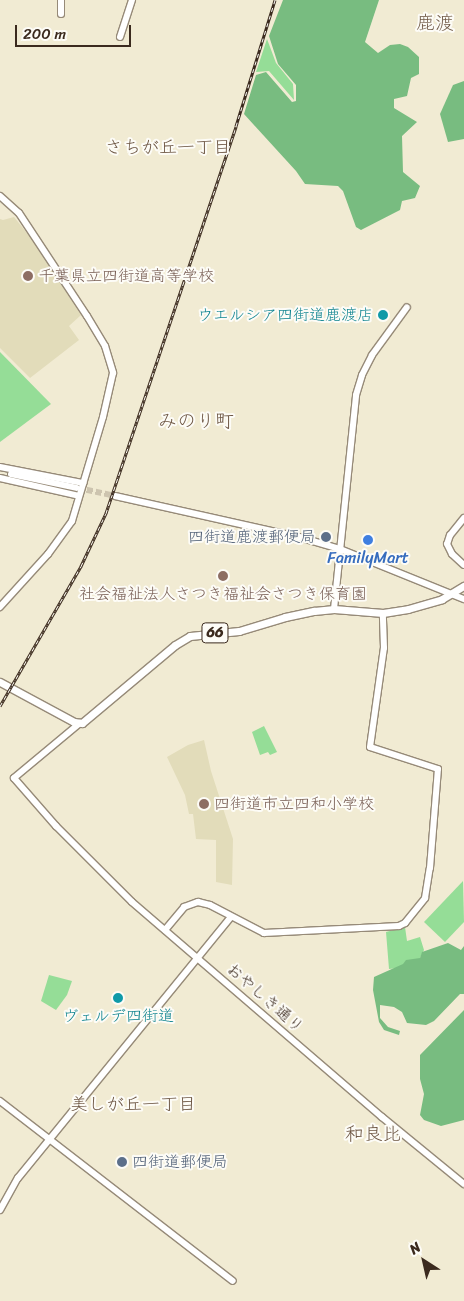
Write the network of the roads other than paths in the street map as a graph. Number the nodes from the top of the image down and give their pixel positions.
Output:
1 (61, 0) edge
2 (132, 0) edge
3 (61, 14) dead end
4 (120, 37) dead end
5 (0, 196) edge
6 (407, 307) dead end
7 (0, 467) edge
8 (0, 471) edge
9 (0, 478) edge
10 (83, 483) junction
11 (77, 488) tunnel mouth
12 (79, 496) junction
13 (115, 496) tunnel mouth
14 (464, 518) edge
15 (340, 549) junction
16 (464, 565) edge
17 (464, 586) edge
18 (452, 594) junction
19 (464, 599) edge
20 (0, 607) edge
21 (334, 609) junction
22 (383, 613) junction
23 (0, 682) edge
24 (80, 723) junction
25 (231, 917) junction
26 (165, 930) junction
27 (198, 958) junction
28 (0, 1100) edge
29 (50, 1140) junction
30 (464, 1184) edge
31 (0, 1210) edge
32 (233, 1281) dead end

1 - 3 street
2 - 4 street
5 - 10 street
6 - 15 street
7 - 10 street
8 - 11 street
9 - 12 street
10 - 12 street
12 - 20 street
13 - 15 street
14 - 16 street
15 - 18 street
15 - 21 street
17 - 18 main road, 66
18 - 19 street
18 - 22 main road, 66
21 - 22 main road, 66
21 - 24 main road, 66
22 - 25 street
23 - 24 main road
24 - 26 street, おやしき通り
25 - 26 street
25 - 27 street
26 - 27 street, おやしき通り
27 - 29 street
27 - 30 street, おやしき通り
28 - 29 street
29 - 31 street
29 - 32 street

